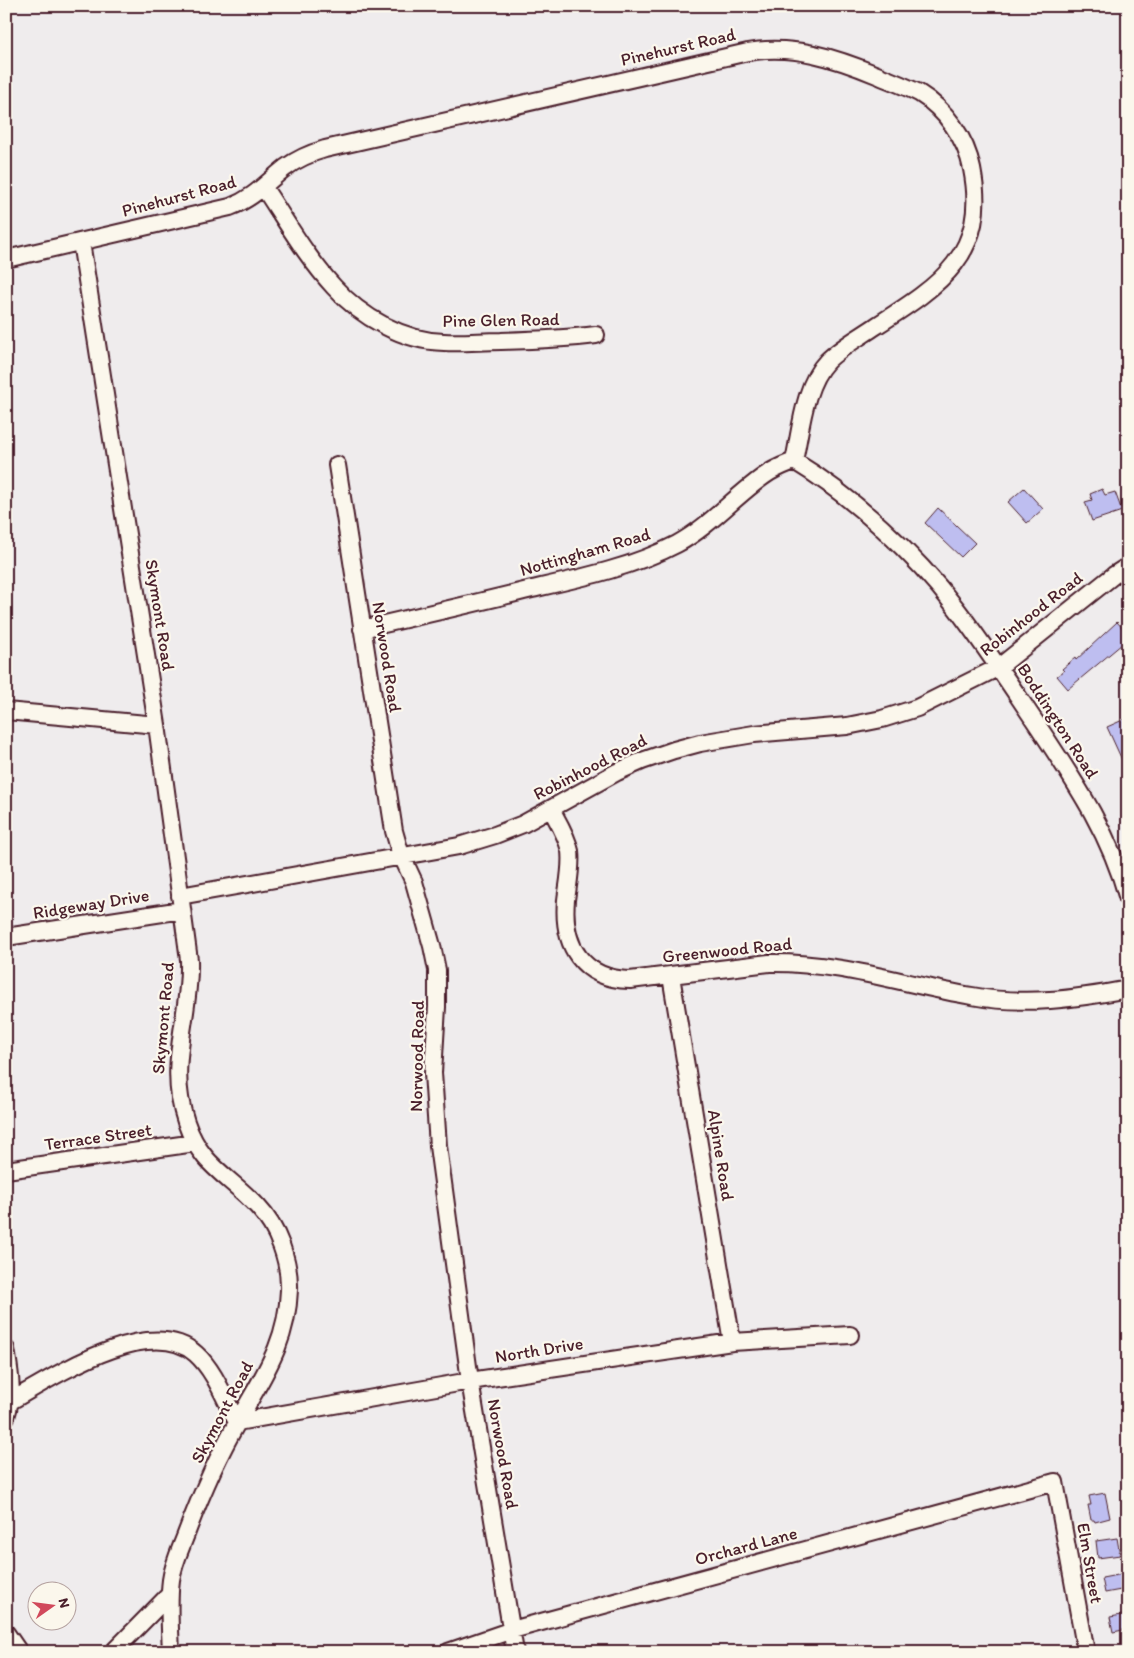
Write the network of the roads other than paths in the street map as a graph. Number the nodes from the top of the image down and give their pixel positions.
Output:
1 (264, 188) junction
2 (81, 242) junction
3 (6, 259) edge
4 (596, 336) dead end
5 (794, 461) junction
6 (337, 465) dead end
7 (1128, 566) edge
8 (362, 629) junction
9 (999, 667) junction
10 (6, 711) edge
11 (157, 725) junction
12 (551, 809) junction
13 (402, 857) junction
14 (1128, 900) edge
15 (181, 903) junction
16 (6, 937) edge
17 (671, 976) junction
18 (1128, 990) edge
19 (195, 1143) junction
20 (6, 1170) edge
21 (850, 1335) dead end
22 (732, 1342) junction
23 (6, 1349) edge
24 (470, 1381) junction
25 (8, 1409) edge
26 (237, 1422) junction
27 (1056, 1482) joint
28 (169, 1595) junction
29 (512, 1630) junction
30 (6, 1633) edge
31 (19, 1652) edge
32 (113, 1652) edge
33 (170, 1652) edge
34 (448, 1652) edge
35 (516, 1652) edge
36 (1086, 1652) edge

1 - 2 street, Pinehurst Road
1 - 4 street, Pine Glen Road
1 - 5 street, Pinehurst Road
2 - 3 street, Pinehurst Road
2 - 11 street, Skymont Road
5 - 8 street, Nottingham Road
5 - 9 street, Boddington Road
6 - 8 street, Norwood Road
7 - 9 street, Robinhood Road
8 - 13 street, Norwood Road
9 - 12 street, Robinhood Road
9 - 14 street, Boddington Road
10 - 11 street
11 - 15 street, Skymont Road
12 - 13 street, Robinhood Road
12 - 17 street, Greenwood Road
13 - 15 street, Robinhood Road
13 - 24 street, Norwood Road
15 - 16 street, Ridgeway Drive
15 - 19 street, Skymont Road
17 - 18 street, Greenwood Road
17 - 22 street, Alpine Road
19 - 20 street, Terrace Street
19 - 26 street, Skymont Road
21 - 22 street, North Drive
22 - 24 street, North Drive
23 - 25 street
24 - 26 street, North Drive
24 - 29 street, Norwood Road
25 - 26 street
26 - 28 street, Skymont Road
27 - 29 street, Orchard Lane
27 - 36 street, Elm Street
28 - 32 street
28 - 33 street, Skymont Road
29 - 34 street, Orchard Lane
29 - 35 street, Norwood Road
30 - 31 street

